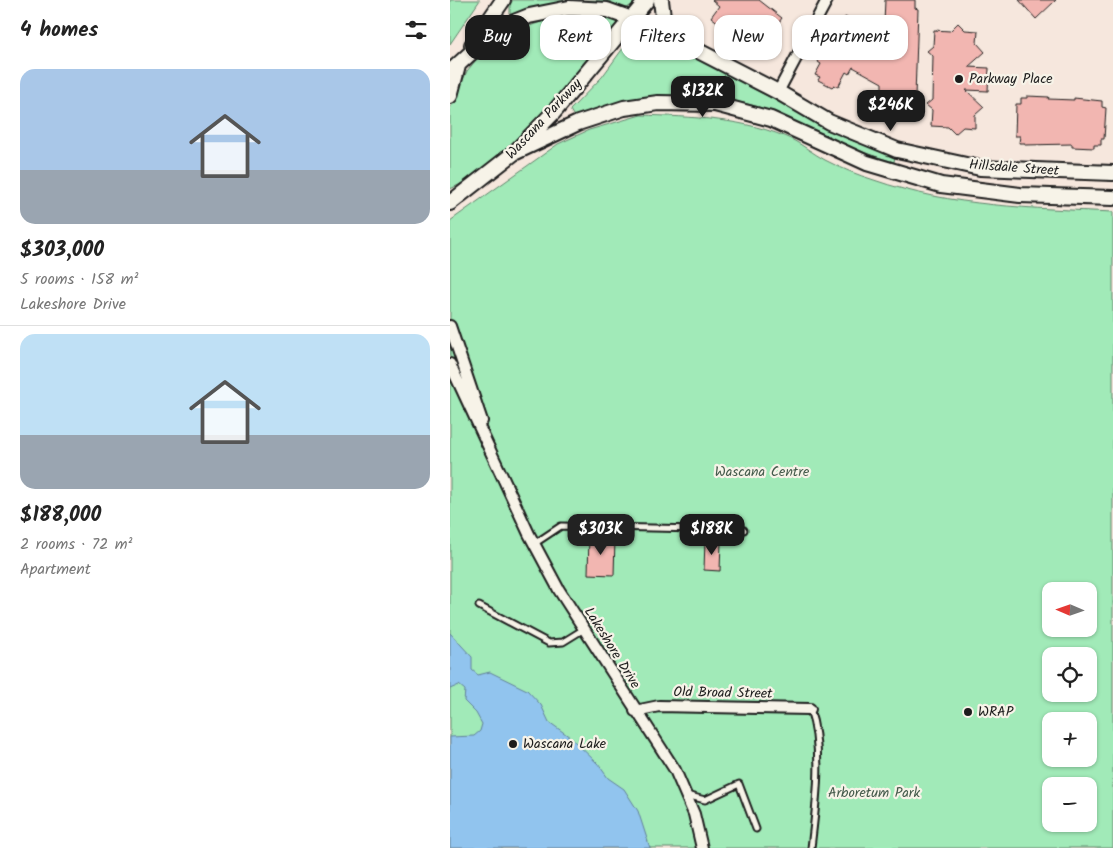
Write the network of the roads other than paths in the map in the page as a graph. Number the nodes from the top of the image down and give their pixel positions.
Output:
1 (503, 0) edge
2 (646, 0) edge
3 (661, 0) edge
4 (827, 0) edge
5 (623, 15) edge
6 (635, 15) edge
7 (663, 15) edge
8 (621, 32) edge
9 (704, 54) edge
10 (453, 72) edge
11 (778, 92) junction
12 (450, 96) edge
13 (514, 154) junction
14 (1113, 173) edge
15 (474, 184) junction
16 (450, 194) edge
17 (1113, 198) edge
18 (450, 203) edge
19 (450, 326) edge
20 (450, 364) edge
21 (496, 463) junction
22 (744, 530) dead end
23 (534, 544) junction
24 (479, 606) dead end
25 (584, 630) junction
26 (810, 709) joint
27 (635, 711) junction
28 (686, 795) junction
29 (756, 829) dead end
30 (702, 848) edge
31 (810, 848) edge

1 - 10 street
2 - 6 street, Wascana Parkway
3 - 7 street
4 - 11 street
5 - 10 street, Hillsdale Street
8 - 13 street, Wascana Parkway
9 - 11 street, Hillsdale Street
10 - 12 street
11 - 14 street, Hillsdale Street
13 - 15 street, Wascana Parkway
13 - 17 street, Hillsdale Street
15 - 16 street
15 - 18 street, Wascana Parkway
19 - 21 street, Lakeshore Drive
20 - 21 street, Lakeshore Drive
21 - 23 street, Lakeshore Drive
22 - 23 lane
23 - 25 street, Lakeshore Drive
24 - 25 lane
25 - 27 street, Lakeshore Drive
26 - 27 street, Old Broad Street
26 - 31 lane
27 - 28 street, Lakeshore Drive
28 - 29 lane
28 - 30 street, Lakeshore Drive

